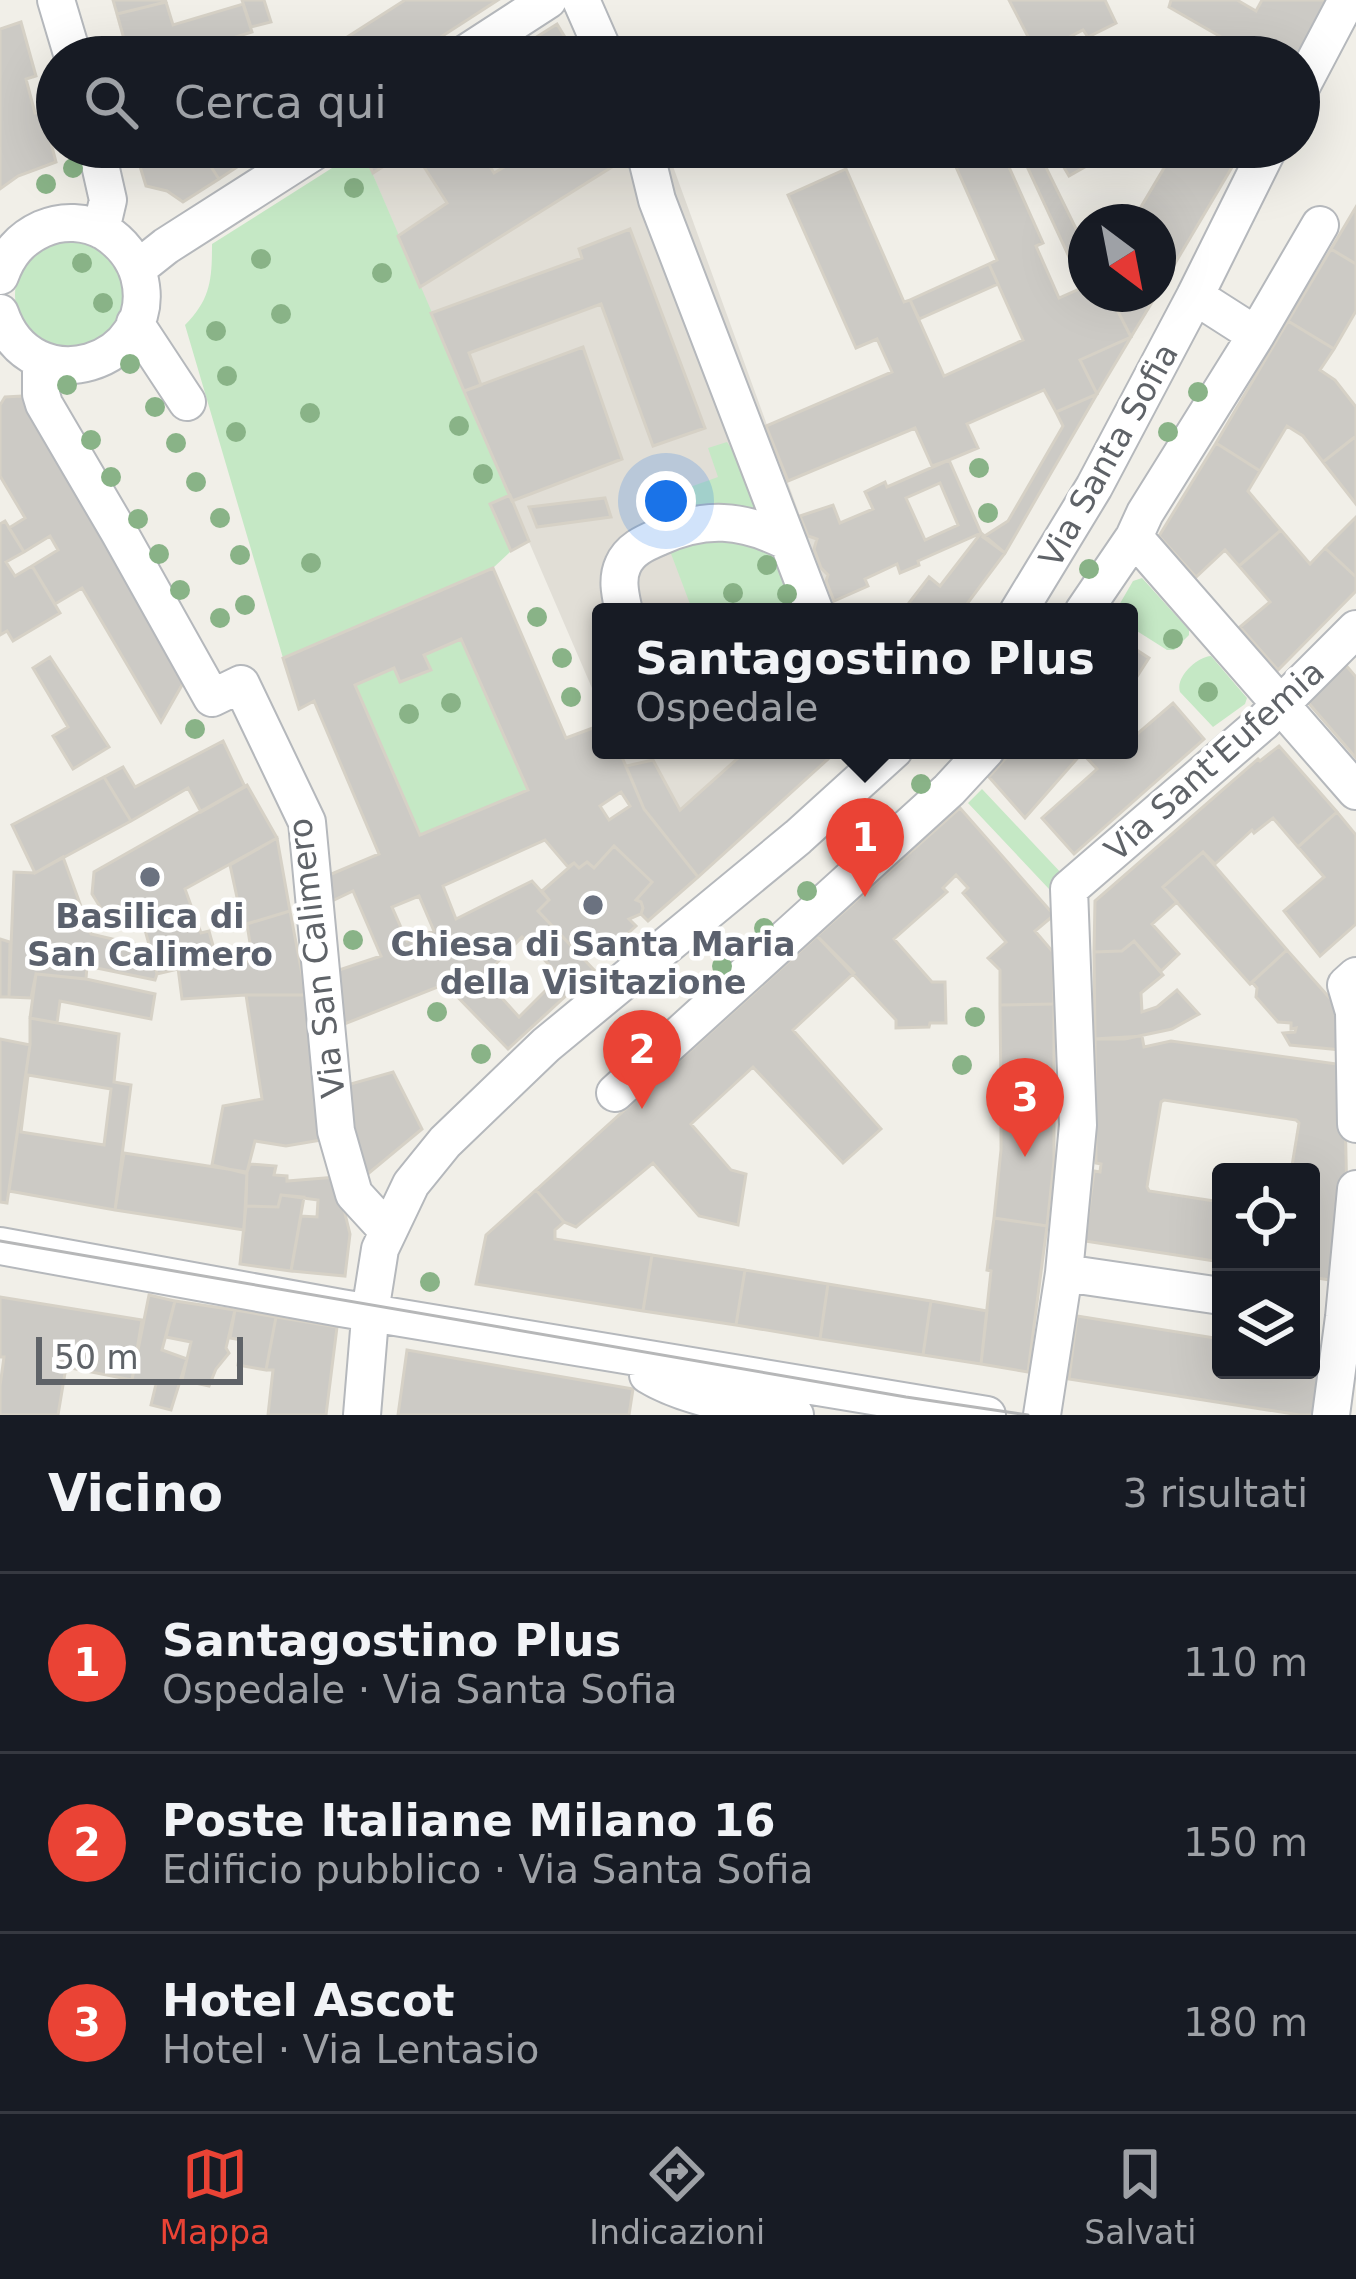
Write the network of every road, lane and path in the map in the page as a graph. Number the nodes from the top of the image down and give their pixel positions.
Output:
1 (56, 0) edge
2 (548, 0) edge
3 (581, 0) edge
4 (1347, 0) edge
5 (67, 36) edge
6 (492, 36) edge
7 (597, 36) edge
8 (1320, 51) edge
9 (101, 168) edge
10 (288, 168) edge
11 (649, 168) edge
12 (1259, 168) edge
13 (1319, 225) dead end
14 (101, 230) junction
15 (137, 269) junction
16 (0, 276) edge
17 (1195, 296) junction
18 (135, 323) junction
19 (2, 326) edge
20 (1256, 335) junction
21 (41, 361) junction
22 (187, 402) dead end
23 (1134, 537) junction
24 (786, 542) junction
25 (622, 603) edge
26 (810, 603) edge
27 (1023, 603) edge
28 (1089, 603) edge
29 (1356, 629) edge
30 (1281, 706) junction
31 (875, 759) edge
32 (978, 759) edge
33 (1356, 791) edge
34 (798, 837) junction
35 (842, 885) junction
36 (1355, 994) edge
37 (615, 1093) dead end
38 (1356, 1124) edge
39 (1356, 1190) edge
40 (387, 1230) junction
41 (0, 1246) edge
42 (1064, 1273) junction
43 (1212, 1295) edge
44 (376, 1311) junction
45 (1328, 1313) edge
46 (615, 1353) junction
47 (666, 1362) junction
48 (927, 1406) junction
49 (362, 1415) edge
50 (795, 1415) edge
51 (885, 1415) edge
52 (987, 1415) edge
53 (1042, 1415) edge
54 (1331, 1415) edge

1 - 5 street
2 - 6 street
3 - 7 street
4 - 8 street
9 - 14 street
10 - 15 street
11 - 24 street
12 - 17 street, Via Santa Sofia
13 - 20 street, Via Santa Sofia
14 - 15 street
14 - 16 street
15 - 18 street
17 - 20 street
17 - 27 street, Via Santa Sofia
18 - 21 street
18 - 22 street
19 - 21 street
20 - 23 street, Via Santa Sofia
21 - 40 street, Via San Calimero
23 - 28 street, Via Santa Sofia
23 - 30 street
24 - 25 street
24 - 26 street
29 - 30 street, Via Sant'Eufemia
30 - 33 street
30 - 42 street, Via Sant'Eufemia
31 - 34 street
32 - 35 street
34 - 35 street
34 - 40 street
35 - 37 street
36 - 38 street
39 - 45 street
40 - 44 street
41 - 44 street
42 - 43 street
42 - 53 street
44 - 46 street
44 - 47 street
44 - 49 street
45 - 54 street
46 - 47 street
46 - 50 street
47 - 48 street
48 - 51 street
48 - 52 street

